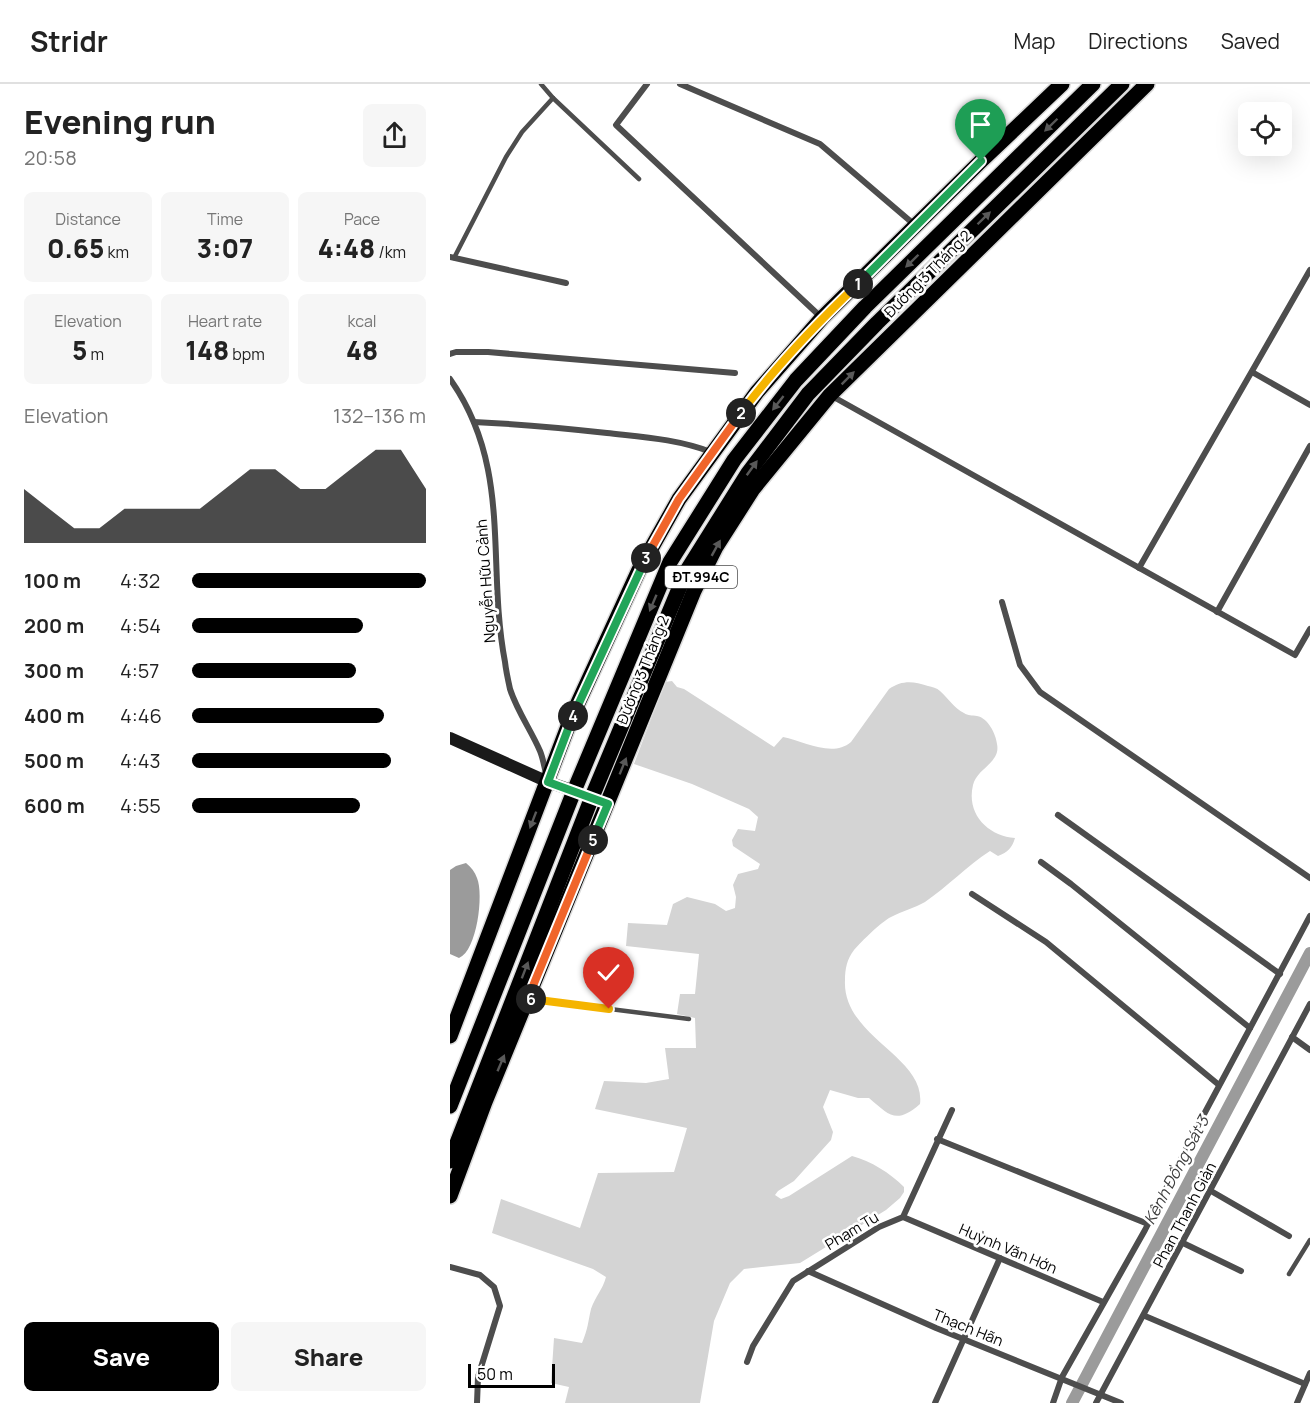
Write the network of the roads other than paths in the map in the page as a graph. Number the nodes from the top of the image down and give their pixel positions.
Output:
1 (541, 84) edge
2 (647, 84) edge
3 (680, 84) edge
4 (1062, 84) edge
5 (1093, 84) edge
6 (1122, 84) edge
7 (1147, 84) edge
8 (553, 99) junction
9 (639, 179) dead end
10 (916, 226) junction
11 (452, 258) edge
12 (1310, 270) edge
13 (566, 283) dead end
14 (822, 318) junction
15 (450, 354) edge
16 (1252, 372) junction
17 (735, 373) dead end
18 (450, 379) edge
19 (830, 395) junction
20 (1310, 405) edge
21 (474, 422) junction
22 (1310, 447) edge
23 (711, 452) junction
24 (1139, 568) junction
25 (1002, 602) dead end
26 (1217, 612) junction
27 (1310, 629) edge
28 (450, 738) edge
29 (548, 782) junction
30 (574, 791) junction
31 (592, 797) junction
32 (608, 804) junction
33 (1058, 815) dead end
34 (1041, 862) dead end
35 (1310, 878) edge
36 (972, 894) dead end
37 (1310, 916) edge
38 (1280, 974) junction
39 (528, 998) junction
40 (1310, 1004) edge
41 (690, 1019) dead end
42 (1250, 1028) junction
43 (450, 1036) edge
44 (1292, 1037) junction
45 (1310, 1050) edge
46 (1219, 1085) junction
47 (450, 1106) edge
48 (952, 1110) dead end
49 (937, 1139) junction
50 (450, 1161) edge
51 (1211, 1191) junction
52 (450, 1196) edge
53 (903, 1217) junction
54 (1148, 1224) junction
55 (1288, 1236) dead end
56 (1310, 1240) edge
57 (1183, 1243) junction
58 (1000, 1258) junction
59 (450, 1267) edge
60 (808, 1271) junction
61 (1241, 1271) dead end
62 (1289, 1274) dead end
63 (1103, 1302) junction
64 (1145, 1316) junction
65 (962, 1338) junction
66 (747, 1362) dead end
67 (1310, 1373) edge
68 (1062, 1378) junction
69 (1305, 1384) junction
70 (1101, 1394) junction
71 (477, 1403) edge
72 (935, 1403) edge
73 (1053, 1403) edge
74 (1096, 1403) edge
75 (1121, 1403) edge
76 (1297, 1403) edge

1 - 8 lane
2 - 14 street
3 - 10 street
4 - 10 main road, ĐT.994C
5 -> 30 main road, Đường 3 Tháng 2 / ĐT.994C
31 -> 6 main road, Đường 3 Tháng 2 / ĐT.994C
19 -> 7 main road, Đường 3 Tháng 2 / ĐT.994C
8 - 9 lane
8 - 11 lane
10 - 14 main road, ĐT.994C
11 - 13 street
12 - 16 street
14 - 23 main road, ĐT.994C
15 - 17 street
16 - 20 street
16 - 24 street
18 - 21 street, Nguyễn Hữu Cảnh
19 - 24 street
32 -> 19 main road, Đường 3 Tháng 2 / ĐT.994C
21 - 23 street
21 - 29 street, Nguyễn Hữu Cảnh
22 - 26 street
23 - 29 main road, ĐT.994C
24 - 26 street
25 - 35 street
26 - 27 street
28 - 29 street
29 - 30 street
29 -> 43 main road, ĐT.994C
30 - 31 main road
30 - 47 main road, Đường 3 Tháng 2 / ĐT.994C
31 - 32 main road
50 -> 31 main road, Đường 3 Tháng 2 / ĐT.994C
32 - 39 main road, Đường 3 Tháng 2 / ĐT.994C
33 - 38 street
34 - 42 street
36 - 46 street
37 - 38 street
38 - 42 street
39 - 41 lane
52 -> 39 main road, Đường 3 Tháng 2 / ĐT.994C
40 - 44 street, Phan Thanh Giản
42 - 46 street
44 - 45 street
44 - 51 street, Phan Thanh Giản
46 - 54 street
48 - 49 street, Phạm Tu
49 - 53 street, Phạm Tu
49 - 54 street
51 - 55 street
51 - 57 street, Phan Thanh Giản
53 - 58 street, Huỳnh Văn Hớn
53 - 60 street, Phạm Tu
54 - 63 street
56 - 62 lane
57 - 61 street
57 - 64 street, Phan Thanh Giản
58 - 63 street, Huỳnh Văn Hớn
58 - 65 street
59 - 71 street
60 - 65 street, Thạch Hãn
60 - 66 street, Phạm Tu
63 - 68 street
64 - 69 street
64 - 70 street, Phan Thanh Giản
65 - 68 street, Thạch Hãn
65 - 72 street
67 - 69 street
68 - 70 street, Thạch Hãn
68 - 73 street
69 - 76 street
70 - 74 street, Phan Thanh Giản
70 - 75 street, Thạch Hãn

